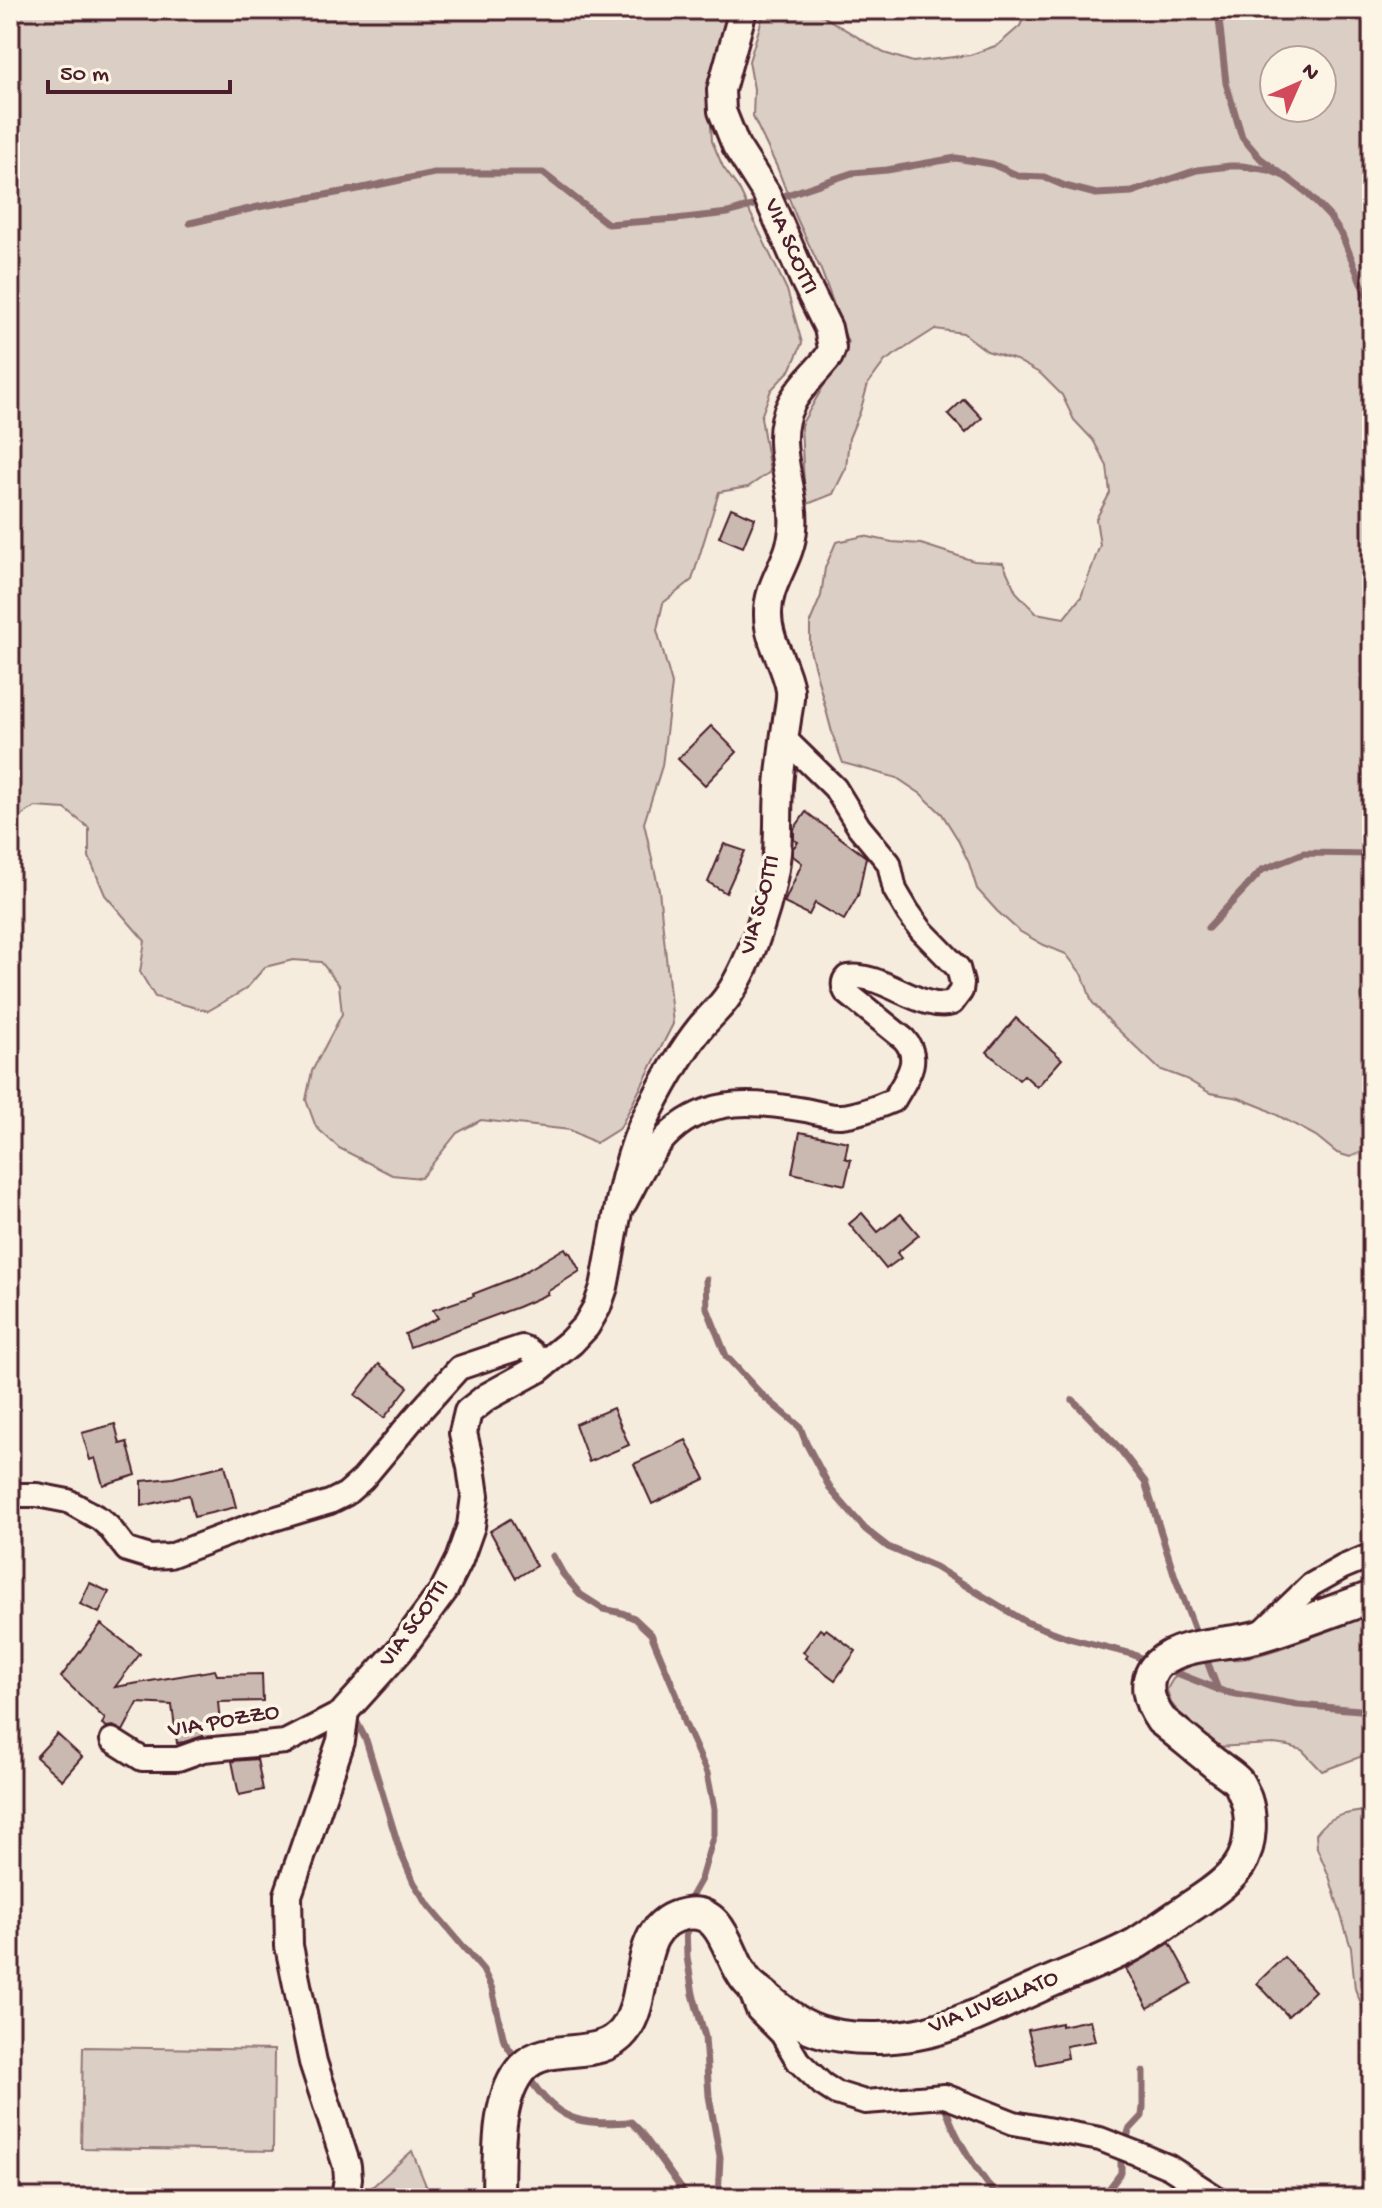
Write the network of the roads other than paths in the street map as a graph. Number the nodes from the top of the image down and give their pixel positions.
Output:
1 (743, 10) edge
2 (785, 739) junction
3 (618, 1215) junction
4 (538, 1369) junction
5 (10, 1495) edge
6 (1372, 1555) edge
7 (1372, 1597) edge
8 (1257, 1637) junction
9 (345, 1711) junction
10 (112, 1740) dead end
11 (746, 1981) junction
12 (345, 2198) edge
13 (498, 2198) edge
14 (1217, 2198) edge

1 - 2 street, VIA SCOTTI
2 - 3 street, VIA SCOTTI
2 - 3 street
3 - 4 street, VIA SCOTTI
4 - 5 street
4 - 9 street, VIA SCOTTI
6 - 8 street
7 - 8 main road, VIA LIVELLATO
8 - 11 main road, VIA LIVELLATO
9 - 10 street, VIA POZZO
9 - 12 street
11 - 13 main road, VIA LIVELLATO
11 - 14 street

